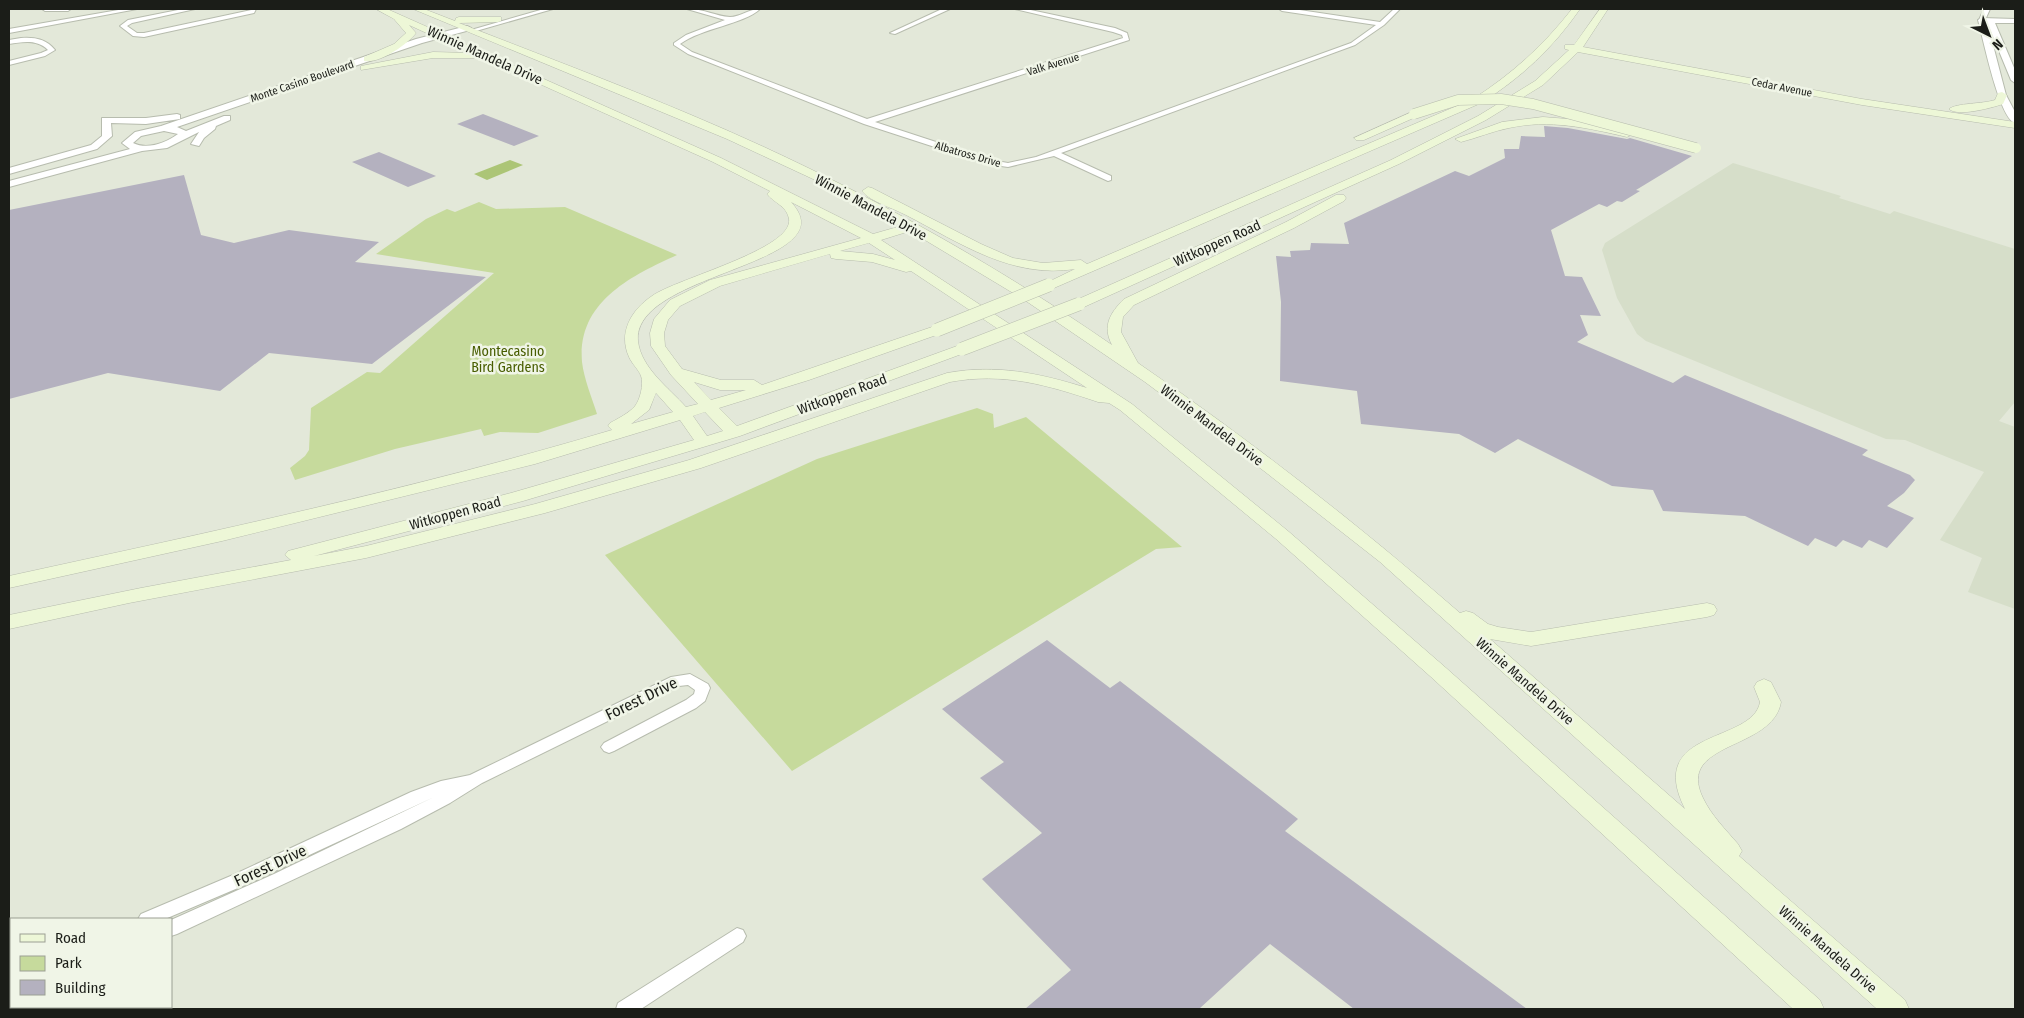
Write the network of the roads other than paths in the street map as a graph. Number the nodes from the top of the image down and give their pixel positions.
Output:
1 (45, 9) edge
2 (68, 9) edge
3 (134, 9) edge
4 (145, 9) edge
5 (192, 9) edge
6 (254, 9) edge
7 (417, 9) edge
8 (537, 9) edge
9 (550, 9) edge
10 (690, 9) edge
11 (758, 9) edge
12 (947, 9) edge
13 (1018, 9) edge
14 (1282, 9) edge
15 (1397, 9) edge
16 (1576, 9) edge
17 (1604, 9) edge
18 (385, 11) edge
19 (161, 12) edge
20 (523, 14) junction
21 (432, 15) junction
22 (1988, 18) edge
23 (503, 20) junction
24 (734, 20) junction
25 (2015, 21) edge
26 (1382, 24) junction
27 (1594, 26) junction
28 (471, 29) junction
29 (9, 31) edge
30 (893, 33) dead end
31 (1601, 36) dead end
32 (444, 37) junction
33 (9, 42) edge
34 (1552, 42) junction
35 (1614, 45) dead end
36 (514, 46) junction
37 (1579, 46) junction
38 (1662, 57) junction
39 (494, 59) junction
40 (1637, 59) junction
41 (9, 63) edge
42 (366, 63) junction
43 (2015, 80) edge
44 (1539, 83) junction
45 (2002, 95) junction
46 (275, 96) junction
47 (1948, 112) junction
48 (2015, 120) edge
49 (868, 122) junction
50 (164, 128) junction
51 (183, 135) junction
52 (2015, 135) edge
53 (127, 143) junction
54 (196, 144) dead end
55 (754, 146) junction
56 (144, 148) junction
57 (1054, 153) junction
58 (1414, 153) junction
59 (717, 160) junction
60 (1395, 162) junction
61 (9, 171) edge
62 (9, 176) edge
63 (1108, 178) dead end
64 (9, 184) edge
65 (1278, 185) junction
66 (906, 223) junction
67 (861, 232) junction
68 (873, 240) junction
69 (1146, 243) junction
70 (796, 260) junction
71 (718, 271) junction
72 (937, 281) junction
73 (1137, 369) junction
74 (676, 372) junction
75 (649, 375) junction
76 (804, 377) junction
77 (707, 405) junction
78 (1126, 407) junction
79 (682, 412) junction
80 (734, 433) junction
81 (703, 442) junction
82 (529, 460) junction
83 (1386, 558) junction
84 (9, 582) edge
85 (130, 597) junction
86 (1706, 610) dead end
87 (9, 622) edge
88 (1764, 687) dead end
89 (608, 747) dead end
90 (476, 779) junction
91 (1762, 891) junction
92 (150, 918) edge
93 (172, 928) edge
94 (738, 936) dead end
95 (625, 1009) edge
96 (1811, 1009) edge
97 (1896, 1009) edge

1 - 2 street
3 - 29 street
4 - 19 street
5 - 19 street
6 - 19 street
7 - 21 main road, Winnie Mandela Drive
8 - 20 street
9 - 20 street
10 - 24 street
11 - 24 street, Albatross Drive
12 - 30 street
13 - 49 street, Valk Avenue
14 - 26 street
15 - 26 street, Albatross Drive
16 - 34 main road, Witkoppen Road
17 - 27 main road, Witkoppen Road
18 - 32 main road, Winnie Mandela Drive
18 - 42 main road
20 - 23 street
21 - 23 main road
21 - 28 main road, Winnie Mandela Drive
22 - 25 street
22 - 43 street
22 - 45 street
23 - 28 street
23 - 36 main road
24 - 49 street, Albatross Drive
26 - 57 street, Albatross Drive
27 - 31 main road
27 - 37 main road, Witkoppen Road
28 - 32 street, Monte Casino Boulevard
28 - 36 main road, Winnie Mandela Drive
32 - 39 main road, Winnie Mandela Drive
32 - 42 street, Monte Casino Boulevard
33 - 41 street
34 - 37 main road, Cedar Avenue
34 - 65 main road, Witkoppen Road
35 - 38 main road
36 - 55 main road, Winnie Mandela Drive
37 - 38 main road, Cedar Avenue
37 - 40 main road, Cedar Avenue
37 - 44 main road, Witkoppen Road
38 - 47 main road, Cedar Avenue
39 - 42 main road
39 - 59 main road, Winnie Mandela Drive
40 - 44 main road
40 - 47 main road, Cedar Avenue
42 - 46 street, Monte Casino Boulevard
44 - 58 main road, Witkoppen Road
45 - 47 main road
45 - 48 street
46 - 50 street, Monte Casino Boulevard
46 - 61 street
47 - 48 main road, Cedar Avenue
47 - 52 main road
49 - 57 street, Albatross Drive
50 - 51 street
50 - 53 street, Monte Casino Boulevard
51 - 54 street, Monte Casino Boulevard
51 - 56 street, Monte Casino Boulevard
53 - 56 street
53 - 62 street
55 - 66 main road, Winnie Mandela Drive
55 - 69 main road
56 - 64 street
57 - 63 street
58 - 60 main road, Witkoppen Road
58 - 65 main road, bridge
59 - 67 main road, Winnie Mandela Drive
59 - 71 main road
60 - 73 main road
60 - 80 main road, Witkoppen Road, bridge
65 - 69 main road, Witkoppen Road
66 - 67 main road
66 - 68 main road
66 - 73 main road, Winnie Mandela Drive
67 - 68 main road, Winnie Mandela Drive
67 - 71 main road
68 - 70 main road
68 - 72 main road, Winnie Mandela Drive
69 - 76 main road, Witkoppen Road, bridge
70 - 72 main road
70 - 74 main road
71 - 75 main road
72 - 78 main road, Winnie Mandela Drive
73 - 83 main road, Winnie Mandela Drive
74 - 76 main road
74 - 77 main road
75 - 79 main road
75 - 82 main road
76 - 77 main road, Witkoppen Road
77 - 79 main road, Witkoppen Road
77 - 80 main road
78 - 85 main road
78 - 96 main road, Winnie Mandela Drive
79 - 81 main road
79 - 82 main road, Witkoppen Road
80 - 81 main road, Witkoppen Road
81 - 85 main road, Witkoppen Road
82 - 84 main road, Witkoppen Road
83 - 86 main road
83 - 91 main road, Winnie Mandela Drive
85 - 87 main road, Witkoppen Road
88 - 91 main road
89 - 90 street, Forest Drive
90 - 92 street, Forest Drive
90 - 93 street, Forest Drive
91 - 97 main road, Winnie Mandela Drive
94 - 95 street

